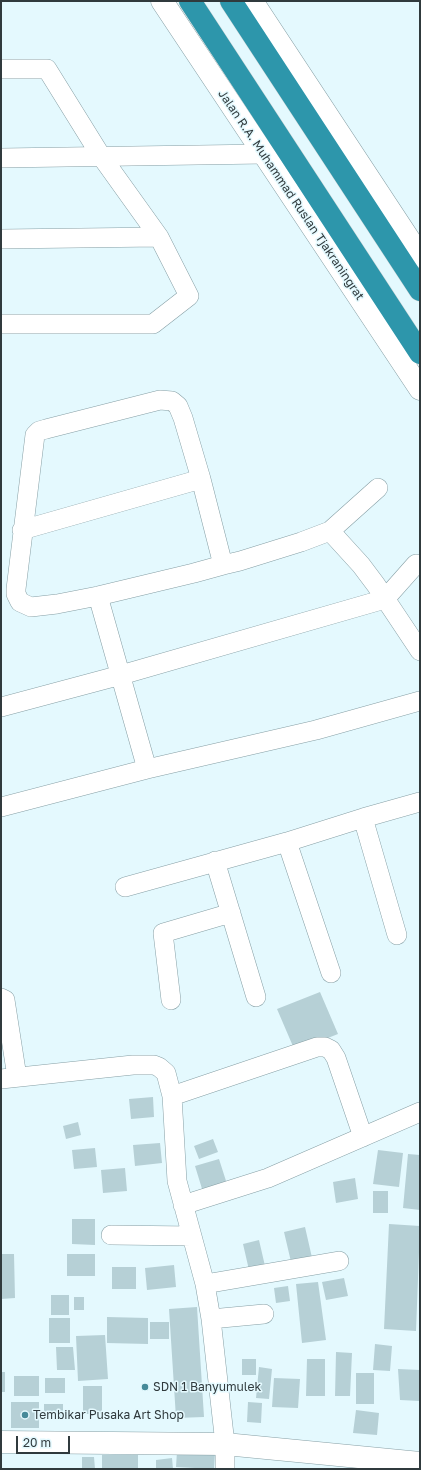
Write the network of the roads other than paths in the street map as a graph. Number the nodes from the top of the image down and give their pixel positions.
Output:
1 (162, 1) edge
2 (190, 1) edge
3 (231, 1) edge
4 (252, 1) edge
5 (1, 69) edge
6 (264, 154) junction
7 (101, 156) junction
8 (1, 158) edge
9 (159, 237) junction
10 (1, 239) edge
11 (420, 256) edge
12 (420, 290) edge
13 (1, 324) edge
14 (420, 352) edge
15 (420, 389) edge
16 (201, 479) junction
17 (378, 488) dead end
18 (22, 530) junction
19 (330, 531) junction
20 (416, 564) dead end
21 (223, 565) junction
22 (98, 596) junction
23 (385, 598) junction
24 (420, 651) edge
25 (121, 675) junction
26 (420, 702) edge
27 (1, 707) edge
28 (148, 769) junction
29 (420, 802) edge
30 (1, 807) edge
31 (363, 818) junction
32 (287, 842) junction
33 (215, 861) junction
34 (125, 886) dead end
35 (231, 913) junction
36 (397, 935) dead end
37 (331, 973) dead end
38 (256, 997) dead end
39 (1, 998) edge
40 (171, 1000) dead end
41 (9, 1078) edge
42 (172, 1096) junction
43 (420, 1112) edge
44 (363, 1138) junction
45 (183, 1205) junction
46 (111, 1235) dead end
47 (192, 1236) junction
48 (338, 1261) dead end
49 (205, 1284) junction
50 (264, 1314) dead end
51 (211, 1319) junction
52 (1, 1442) edge
53 (225, 1444) junction
54 (420, 1463) edge
55 (225, 1469) edge

1 - 6 street, Jalan R.A. Muhammad Ruslan Tjakraningrat
2 - 14 highway, Jalan R.A. Muhammad Ruslan Tjakraningrat
3 - 12 highway
4 - 11 street
5 - 7 street
6 - 7 street
6 - 15 street, Jalan R.A. Muhammad Ruslan Tjakraningrat
7 - 8 street
7 - 9 street
9 - 10 street
9 - 13 street
16 - 18 street
16 - 18 street
16 - 21 street
17 - 19 street
18 - 22 street
19 - 21 street
19 - 23 street
20 - 23 street
21 - 22 street
22 - 25 street
23 - 24 street
23 - 25 street
25 - 27 street
25 - 28 street
26 - 28 street
28 - 30 street
29 - 31 street
31 - 32 street
31 - 36 street
32 - 33 street
32 - 37 street
33 - 34 street
33 - 35 street
35 - 38 street
35 - 40 street
39 - 41 street
41 - 42 street
42 - 44 street
42 - 45 street
43 - 44 street
44 - 45 street
45 - 47 street
46 - 47 street
47 - 49 street
48 - 49 street
49 - 51 street
50 - 51 street
51 - 53 street
52 - 53 street
53 - 54 street
53 - 55 street

